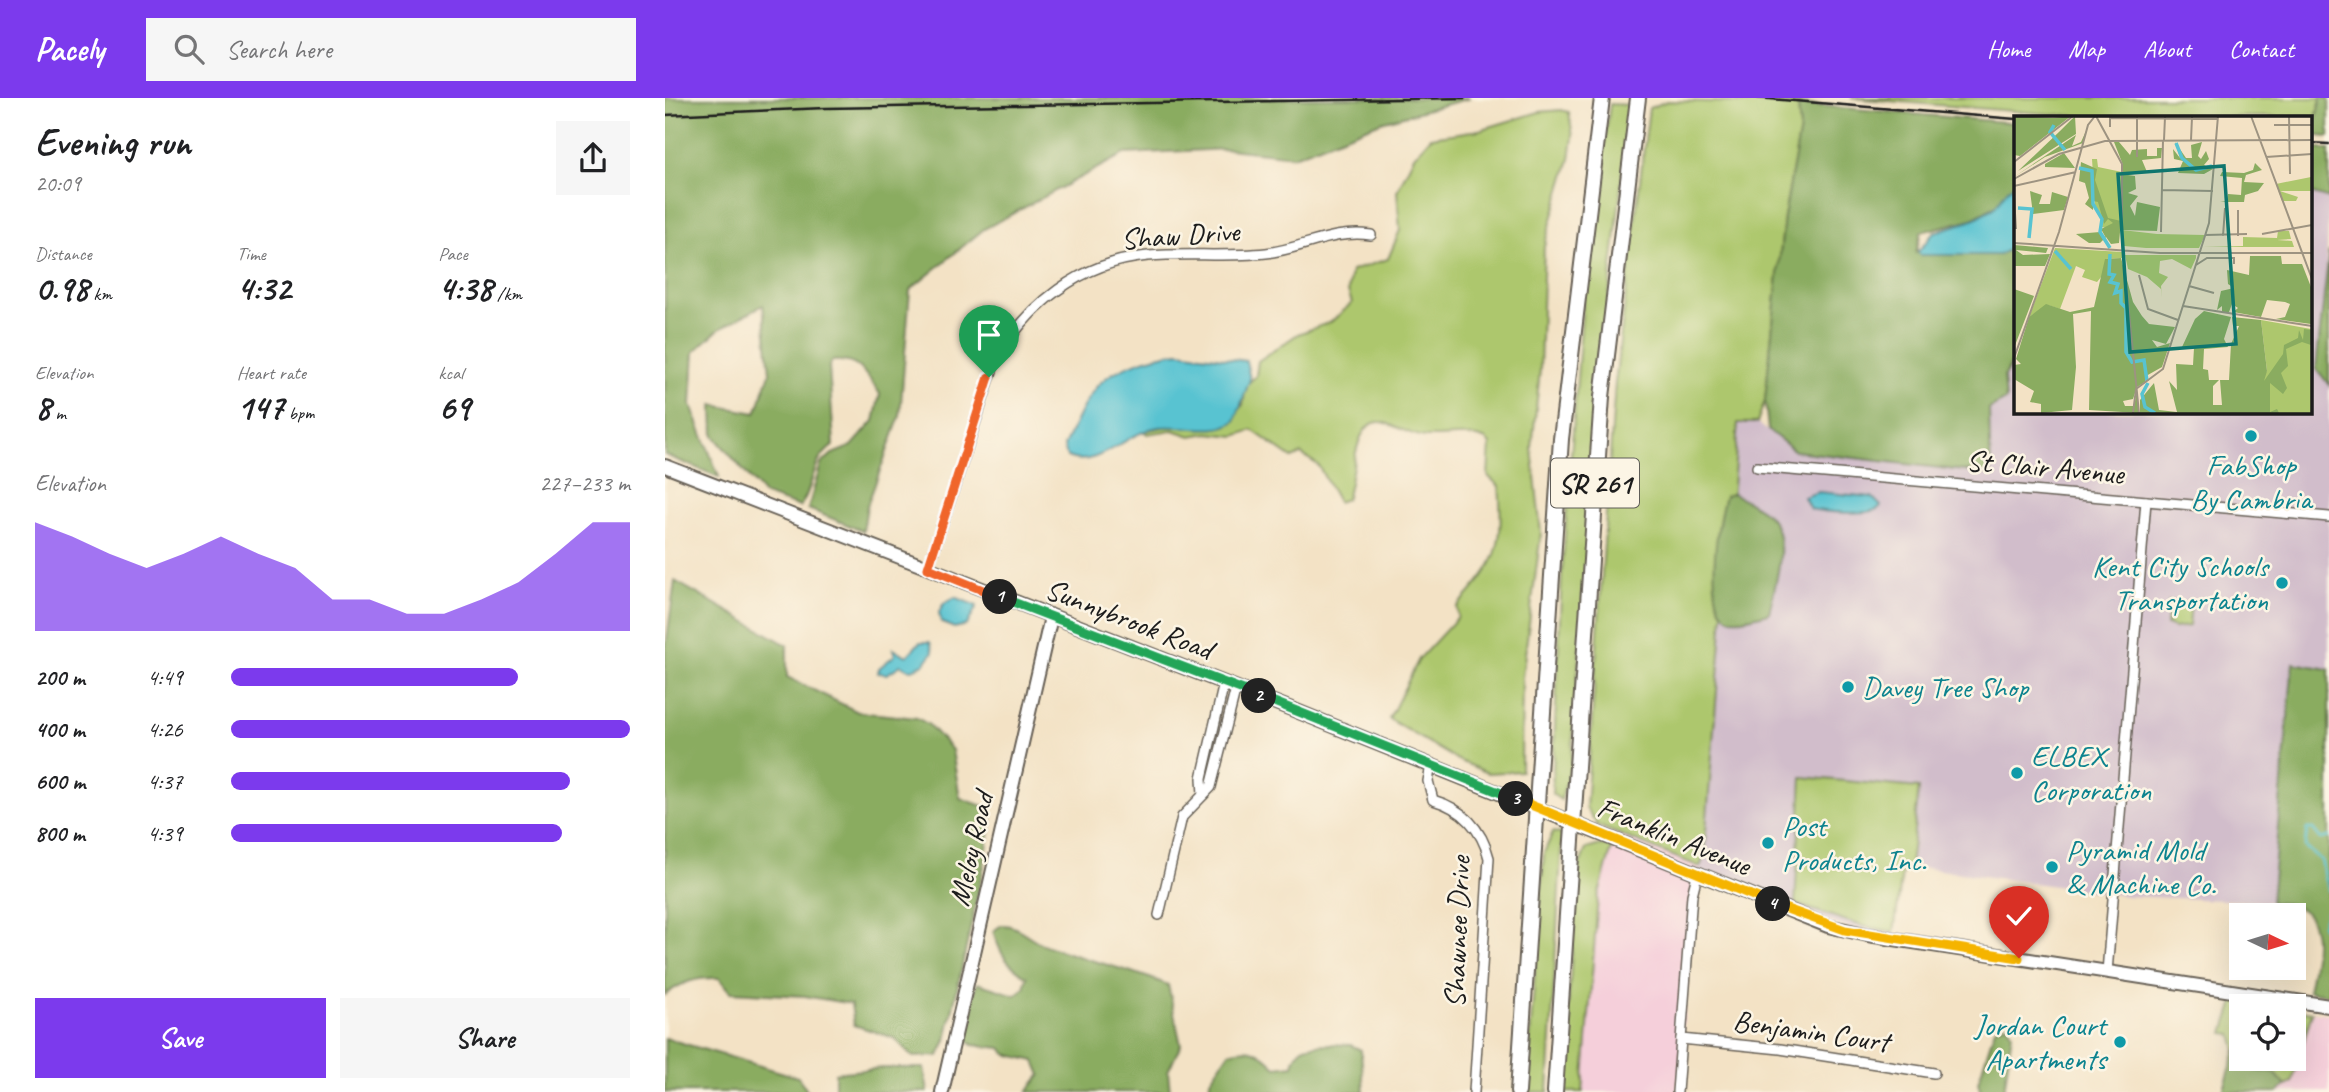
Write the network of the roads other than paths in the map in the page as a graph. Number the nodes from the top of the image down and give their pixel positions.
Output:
1 (1602, 98) edge
2 (1638, 98) edge
3 (1371, 235) dead end
4 (665, 466) edge
5 (1757, 467) dead end
6 (2146, 501) junction
7 (2329, 517) edge
8 (928, 568) junction
9 (1051, 617) junction
10 (1230, 685) junction
11 (1431, 765) junction
12 (1538, 807) junction
13 (1574, 823) junction
14 (1697, 875) junction
15 (1159, 915) dead end
16 (2107, 972) junction
17 (2329, 1006) edge
18 (1681, 1039) junction
19 (1934, 1073) dead end
20 (942, 1092) edge
21 (1474, 1092) edge
22 (1518, 1092) edge
23 (1555, 1092) edge
24 (1677, 1092) edge

1 - 12 main road, SR 261
2 - 13 main road, SR 261
3 - 8 street, Shaw Drive
4 - 8 street, Sunnybrook Road
5 - 6 street, St Clair Avenue
6 - 7 street, St Clair Avenue
6 - 16 street
8 - 9 street, Sunnybrook Road
9 - 10 street, Sunnybrook Road
9 - 20 street, Meloy Road
10 - 11 street, Sunnybrook Road
10 - 15 street
11 - 12 street, Sunnybrook Road
11 - 21 street, Shawnee Drive
12 - 13 street, Sunnybrook Road
12 - 22 main road, SR 261
13 - 14 street, Franklin Avenue
13 - 23 main road, SR 261
14 - 16 street, Franklin Avenue
14 - 18 street
16 - 17 street, Franklin Avenue
18 - 19 street, Benjamin Court
18 - 24 street

